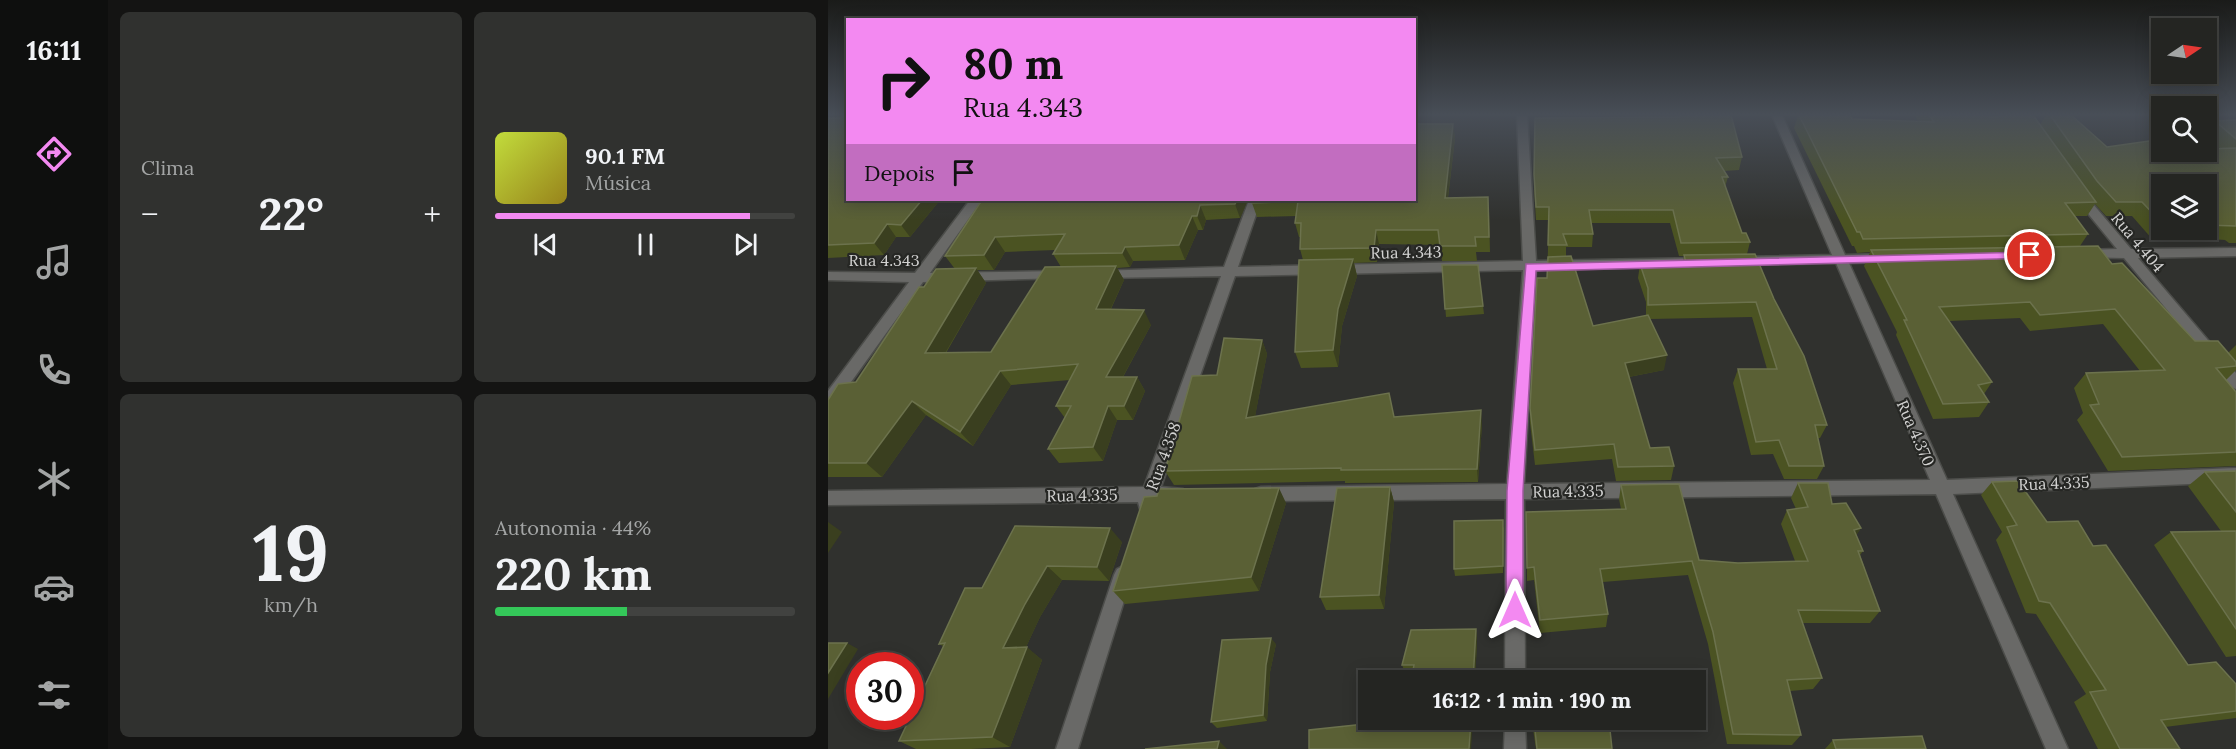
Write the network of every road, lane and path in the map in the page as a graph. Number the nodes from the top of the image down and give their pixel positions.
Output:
1 (1524, 150) edge
2 (1792, 150) edge
3 (2069, 181) edge
4 (975, 201) edge
5 (1255, 201) edge
6 (2236, 252) edge
7 (2126, 254) junction
8 (2066, 255) edge
9 (1899, 258) edge
10 (1839, 259) junction
11 (1530, 267) junction
12 (1230, 271) junction
13 (828, 276) edge
14 (918, 278) junction
15 (2236, 383) edge
16 (828, 403) edge
17 (2236, 475) edge
18 (1941, 488) junction
19 (1515, 491) junction
20 (1196, 494) edge
21 (1243, 494) edge
22 (1149, 495) junction
23 (828, 498) edge
24 (1142, 517) edge
25 (1128, 561) edge
26 (1515, 670) edge
27 (1515, 730) edge
28 (1067, 749) edge
29 (1515, 749) edge
30 (2057, 749) edge

1 - 11 street
2 - 10 street, Rua 4.370
3 - 7 street, Rua 4.404
4 - 14 street
5 - 12 street, Rua 4.358
6 - 7 street
7 - 8 street
7 - 15 street, Rua 4.404
9 - 10 street, Rua 4.343
10 - 11 street, Rua 4.343
10 - 18 street, Rua 4.370
11 - 12 street, Rua 4.343
11 - 19 street
12 - 14 street, Rua 4.343
12 - 22 street, Rua 4.358
13 - 14 street, Rua 4.343
14 - 16 street
17 - 18 street, Rua 4.335
18 - 19 street, Rua 4.335
18 - 30 street, Rua 4.370
19 - 21 street, Rua 4.335
19 - 26 street
20 - 22 street, Rua 4.335
22 - 23 street, Rua 4.335
22 - 24 street, Rua 4.358
25 - 28 street
27 - 29 street

